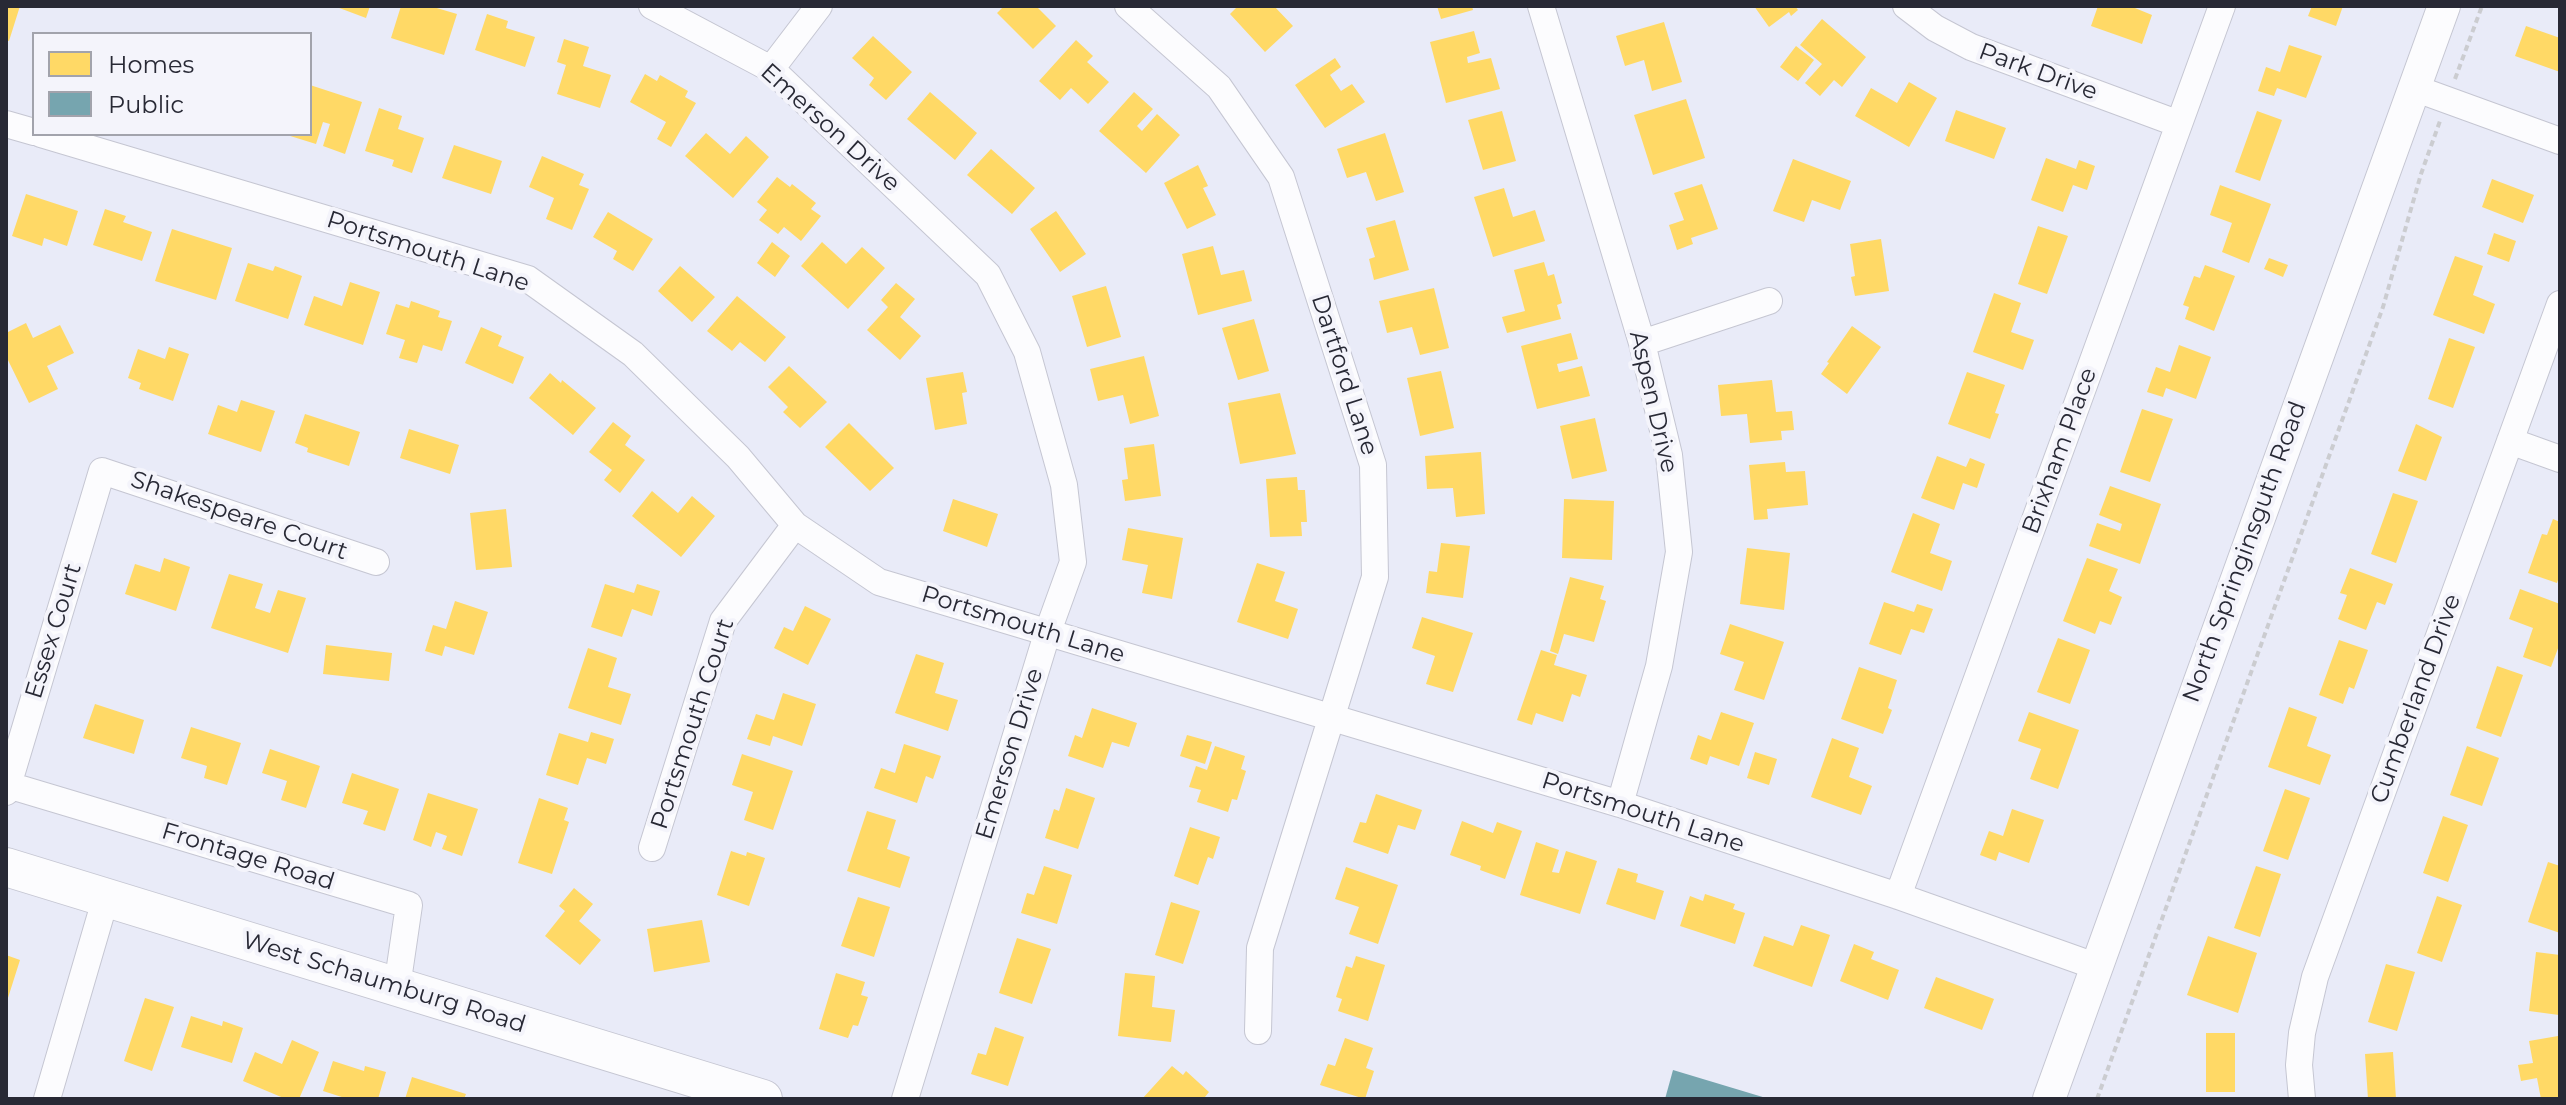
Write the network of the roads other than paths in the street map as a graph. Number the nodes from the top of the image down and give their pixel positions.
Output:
1 (652, 6) edge
2 (819, 6) edge
3 (1541, 6) edge
4 (1906, 6) edge
5 (2222, 6) edge
6 (2444, 6) edge
7 (1140, 10) edge
8 (771, 69) junction
9 (2414, 88) junction
10 (6, 124) edge
11 (2179, 124) junction
12 (32, 131) edge
13 (48, 136) edge
14 (2560, 141) edge
15 (1769, 301) dead end
16 (2560, 304) edge
17 (1642, 343) junction
18 (2510, 441) junction
19 (2560, 459) edge
20 (102, 471) joint
21 (795, 525) junction
22 (376, 562) dead end
23 (1047, 634) junction
24 (1333, 718) junction
25 (7, 788) edge
26 (1620, 804) junction
27 (652, 848) dead end
28 (6, 867) edge
29 (1898, 896) junction
30 (106, 897) junction
31 (2095, 966) junction
32 (397, 987) junction
33 (1258, 1031) dead end
34 (748, 1097) edge
35 (47, 1099) edge
36 (905, 1099) edge
37 (2049, 1099) edge
38 (2302, 1099) edge

1 - 8 street, Emerson Drive
2 - 8 street
3 - 17 street, Aspen Drive
4 - 11 street, Park Drive
5 - 11 street, Brixham Place
6 - 9 street, North Springinsguth Road
7 - 24 street, Dartford Lane
8 - 23 street, Emerson Drive
9 - 14 street
9 - 31 street, North Springinsguth Road
10 - 12 street
11 - 29 street, Brixham Place
13 - 21 street, Portsmouth Lane
15 - 17 street
16 - 18 street, Cumberland Drive
17 - 26 street, Aspen Drive
18 - 19 street
18 - 38 street, Cumberland Drive
20 - 22 street, Shakespeare Court
20 - 25 street, Essex Court
21 - 23 street, Portsmouth Lane
21 - 27 street, Portsmouth Court
23 - 24 street, Portsmouth Lane
23 - 36 street, Emerson Drive
24 - 26 street, Portsmouth Lane
24 - 33 street, Dartford Lane
25 - 32 street, Frontage Road
26 - 29 street, Portsmouth Lane
28 - 30 main road, West Schaumburg Road
29 - 31 street, Portsmouth Lane
30 - 32 main road, West Schaumburg Road
30 - 35 street
31 - 37 street, North Springinsguth Road
32 - 34 main road, West Schaumburg Road

